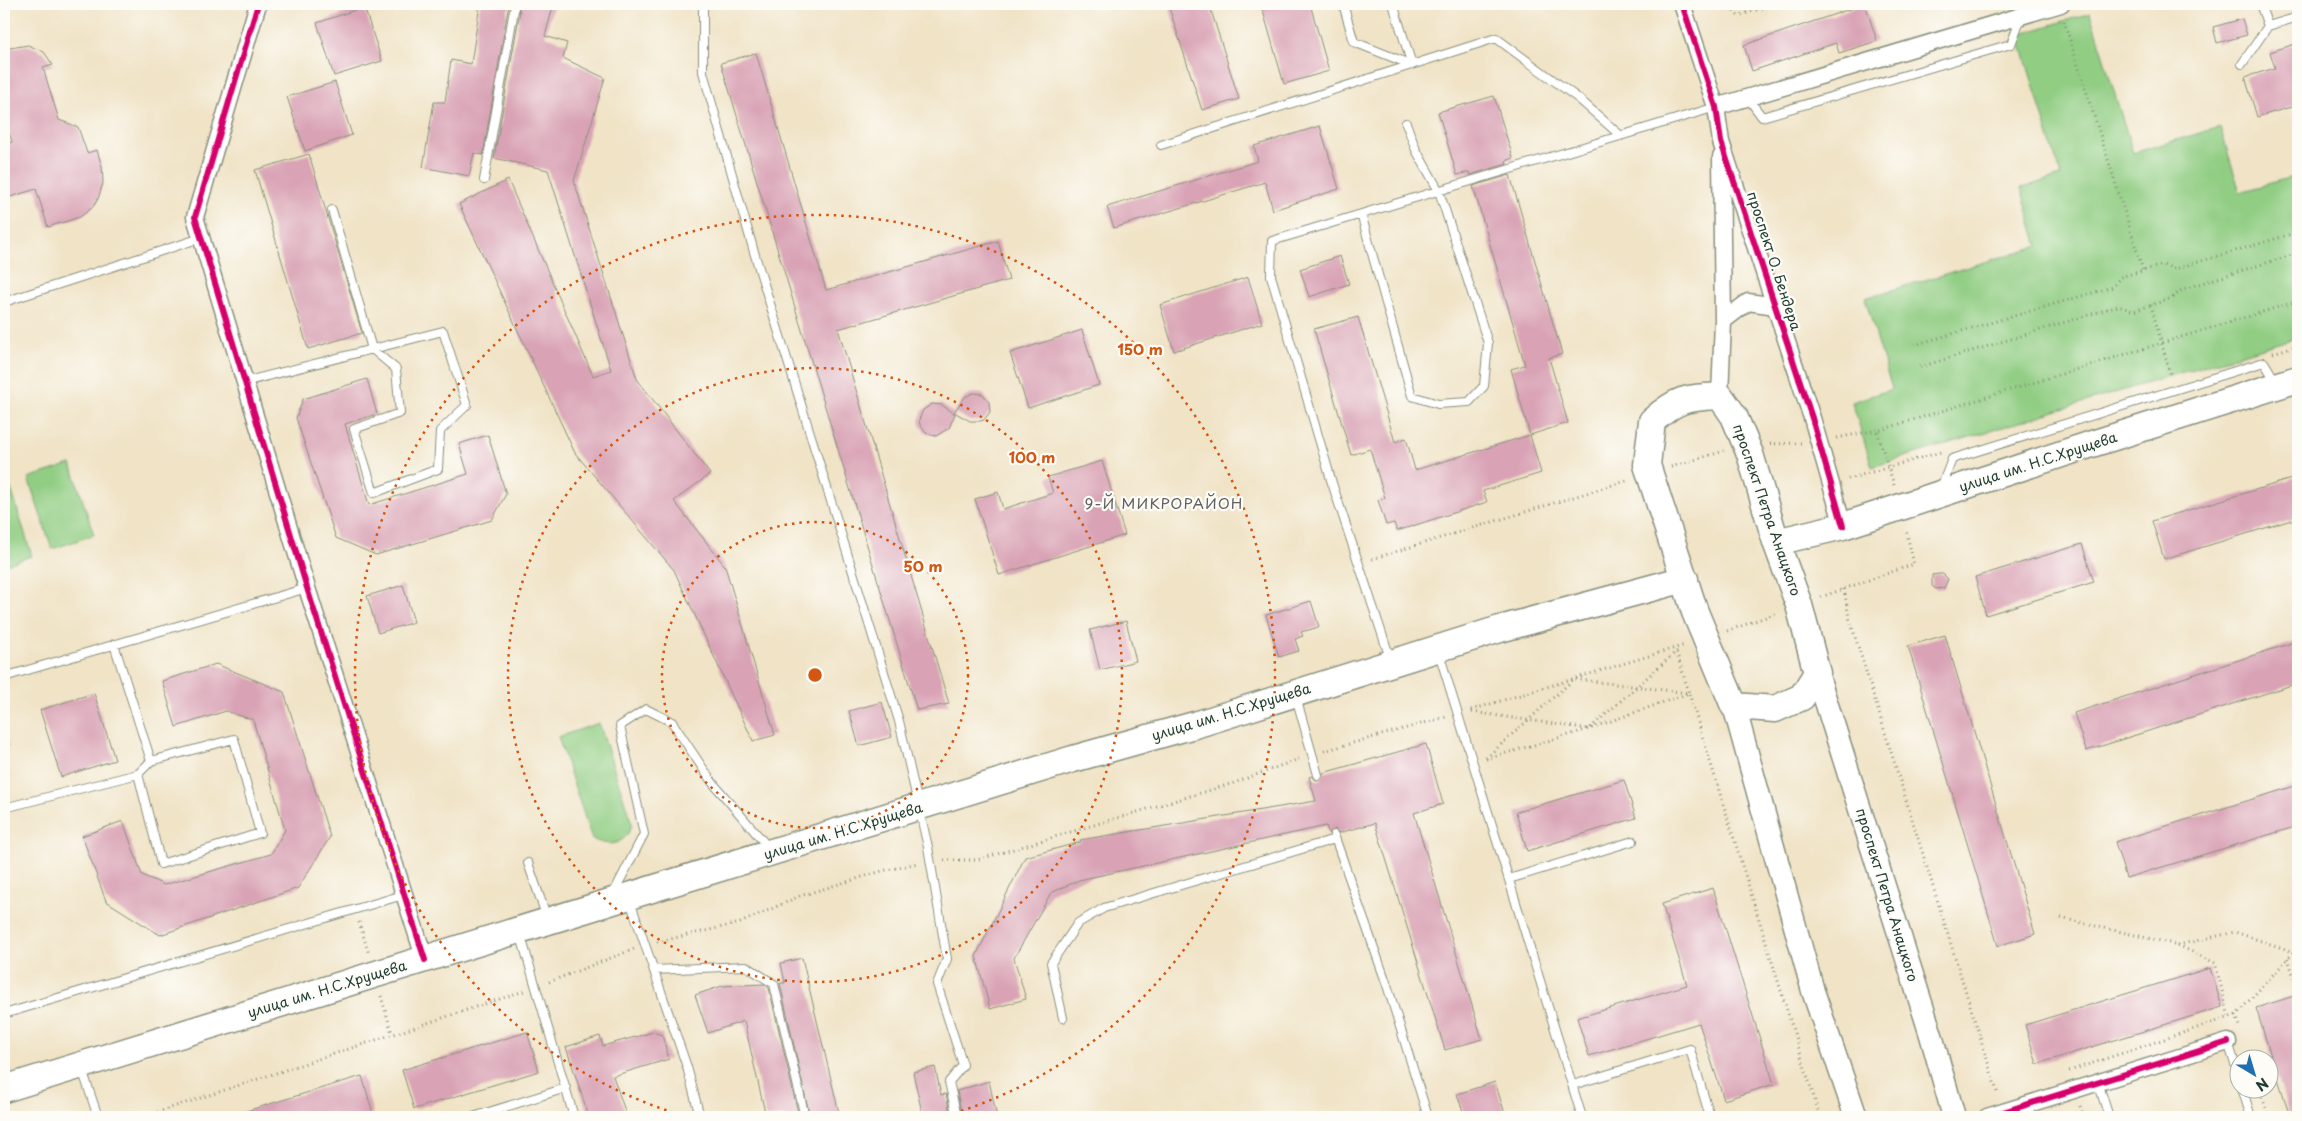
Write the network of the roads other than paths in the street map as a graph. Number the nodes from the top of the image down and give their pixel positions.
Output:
1 (258, 4) edge
2 (703, 4) edge
3 (1343, 4) edge
4 (1394, 4) edge
5 (1682, 4) edge
6 (2059, 4) edge
7 (2260, 4) edge
8 (514, 10) dead end
9 (2021, 16) junction
10 (2298, 17) edge
11 (2268, 26) junction
12 (2242, 64) dead end
13 (1412, 65) junction
14 (1748, 98) junction
15 (1716, 107) junction
16 (1406, 123) dead end
17 (1621, 136) junction
18 (1721, 142) junction
19 (1161, 145) dead end
20 (484, 180) dead end
21 (1439, 191) junction
22 (332, 210) dead end
23 (1361, 214) junction
24 (201, 238) junction
25 (4, 302) edge
26 (1776, 306) junction
27 (1723, 321) junction
28 (372, 349) junction
29 (244, 382) junction
30 (2288, 382) edge
31 (1720, 396) junction
32 (1843, 526) junction
33 (1776, 542) junction
34 (1685, 580) junction
35 (307, 588) junction
36 (114, 644) junction
37 (1438, 648) junction
38 (1391, 663) junction
39 (1818, 673) junction
40 (4, 677) edge
41 (1294, 692) junction
42 (1734, 706) junction
43 (151, 761) junction
44 (138, 774) junction
45 (1318, 774) dead end
46 (4, 808) edge
47 (918, 808) junction
48 (1633, 841) dead end
49 (772, 853) junction
50 (528, 863) dead end
51 (1509, 879) junction
52 (403, 895) junction
53 (619, 900) junction
54 (548, 921) junction
55 (520, 931) junction
56 (425, 960) junction
57 (654, 970) junction
58 (4, 1014) edge
59 (1063, 1018) dead end
60 (2228, 1042) joint
61 (2230, 1048) edge
62 (80, 1065) junction
63 (2098, 1082) junction
64 (1573, 1085) junction
65 (566, 1088) junction
66 (4, 1089) edge
67 (2245, 1098) edge
68 (98, 1117) edge
69 (473, 1117) edge
70 (574, 1117) edge
71 (700, 1117) edge
72 (805, 1117) edge
73 (957, 1117) edge
74 (1428, 1117) edge
75 (1582, 1117) edge
76 (1710, 1117) edge
77 (1856, 1117) edge
78 (1954, 1117) edge
79 (1987, 1117) edge
80 (2109, 1117) edge
81 (2251, 1117) edge

1 - 24 street
2 - 47 lane
3 - 13 lane
4 - 13 lane
5 - 15 street, проспект О. Бендера
6 - 9 street
7 - 11 lane
8 - 20 lane
9 - 14 street
9 - 14 lane
10 - 11 lane
11 - 12 lane
13 - 17 lane
13 - 19 lane
14 - 15 street
15 - 17 lane
15 - 18 street, проспект О. Бендера
16 - 21 lane
17 - 21 lane
18 - 26 street, проспект О. Бендера
18 - 27 street
21 - 23 lane
21 - 23 lane
22 - 28 lane
23 - 38 lane
24 - 25 lane
24 - 29 street
26 - 27 street
26 - 32 street, проспект О. Бендера
27 - 31 street
28 - 28 lane
28 - 29 lane
29 - 35 street
30 - 32 main road, улица им. Н.С.Хрущева
31 - 33 main road, проспект Петра Анацкого
31 - 34 main road
32 - 33 main road, улица им. Н.С.Хрущева
33 - 39 main road, проспект Петра Анацкого
34 - 37 main road, улица им. Н.С.Хрущева
34 - 42 main road
35 - 36 lane
35 - 52 street
36 - 40 lane
36 - 43 lane
37 - 38 main road, улица им. Н.С.Хрущева
37 - 51 lane
38 - 41 main road, улица им. Н.С.Хрущева
39 - 42 main road
39 - 78 main road, проспект Петра Анацкого
41 - 45 lane
41 - 47 main road, улица им. Н.С.Хрущева
42 - 77 main road
43 - 44 lane
43 - 44 lane
44 - 46 lane
47 - 49 main road, улица им. Н.С.Хрущева
47 - 73 lane
48 - 51 lane
49 - 53 main road, улица им. Н.С.Хрущева
49 - 53 lane
50 - 54 lane
51 - 64 lane
52 - 56 street
52 - 58 lane
53 - 54 main road, улица им. Н.С.Хрущева
53 - 57 lane
54 - 55 main road, улица им. Н.С.Хрущева
55 - 56 main road, улица им. Н.С.Хрущева
55 - 65 lane
56 - 62 main road, улица им. Н.С.Хрущева
57 - 71 lane
57 - 72 lane
59 - 74 lane
60 - 61 lane
60 - 63 street
62 - 66 main road, улица им. Н.С.Хрущева
62 - 68 lane
63 - 79 street
63 - 80 lane
64 - 75 lane
64 - 76 lane
65 - 69 lane
65 - 70 lane
67 - 81 lane

